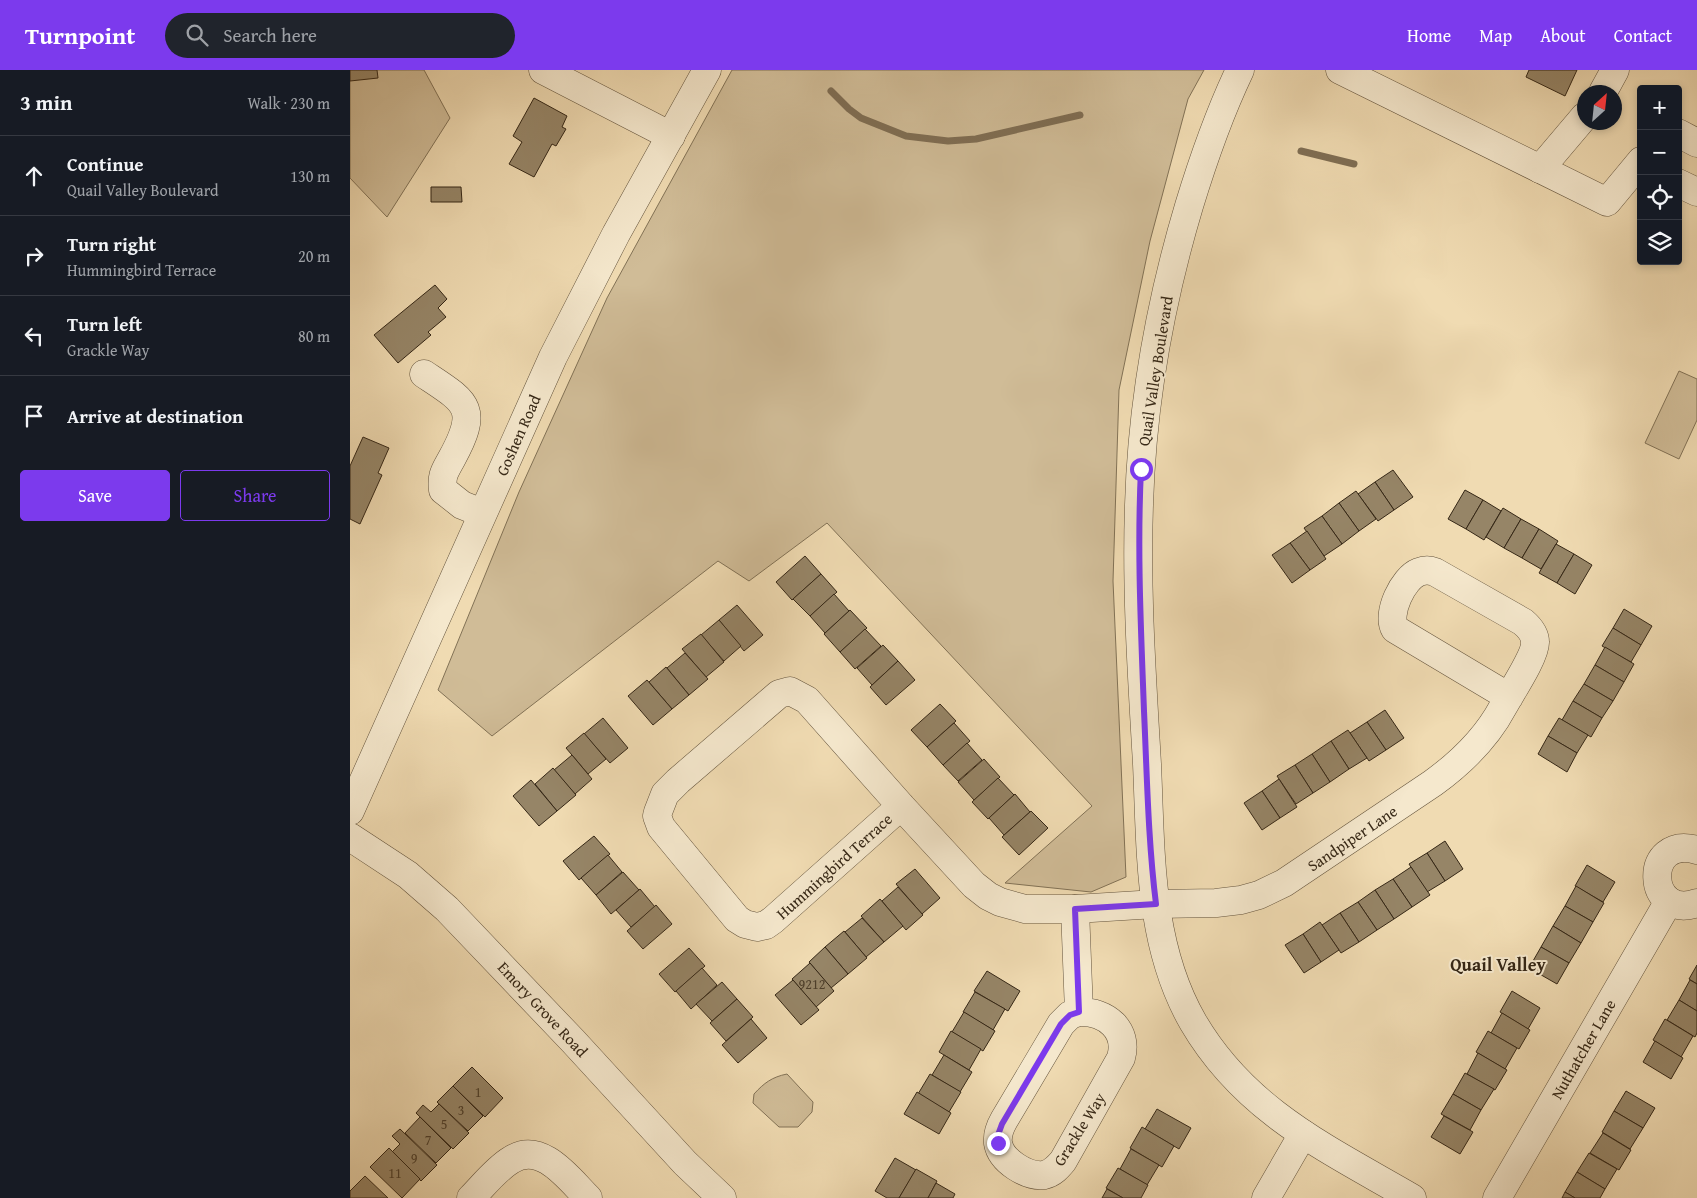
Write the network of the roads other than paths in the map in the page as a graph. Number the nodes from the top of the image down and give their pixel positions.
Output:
1 (543, 70) edge
2 (707, 70) edge
3 (1240, 70) edge
4 (1340, 70) edge
5 (1615, 70) edge
6 (1607, 85) edge
7 (1577, 125) edge
8 (1682, 135) edge
9 (671, 136) junction
10 (1697, 143) edge
11 (1637, 167) edge
12 (1540, 169) junction
13 (1682, 185) edge
14 (1697, 192) edge
15 (424, 374) dead end
16 (482, 513) junction
17 (1509, 697) junction
18 (901, 806) junction
19 (350, 811) edge
20 (350, 837) edge
21 (1697, 850) edge
22 (1670, 901) junction
23 (1697, 902) edge
24 (1156, 904) junction
25 (1075, 909) junction
26 (1079, 1012) junction
27 (1303, 1134) junction
28 (471, 1198) edge
29 (588, 1198) edge
30 (722, 1198) edge
31 (1266, 1198) edge
32 (1412, 1198) edge
33 (1497, 1198) edge

1 - 9 street
2 - 9 street, Goshen Road
3 - 24 street, Quail Valley Boulevard
4 - 12 street
5 - 6 street
7 - 12 street
8 - 10 street
9 - 16 street, Goshen Road
11 - 12 street
13 - 14 street
15 - 16 street
16 - 19 street, Goshen Road
17 - 17 street, Sandpiper Lane
17 - 24 street, Sandpiper Lane
18 - 18 street, Hummingbird Terrace
18 - 25 street, Hummingbird Terrace
20 - 30 street, Emory Grove Road
21 - 22 street
22 - 23 street
22 - 33 street, Nuthatcher Lane
24 - 25 street, Hummingbird Terrace
24 - 27 street, Quail Valley Boulevard
25 - 26 street
26 - 26 street, Grackle Way
27 - 31 street
27 - 32 street, Quail Valley Boulevard
28 - 29 street

